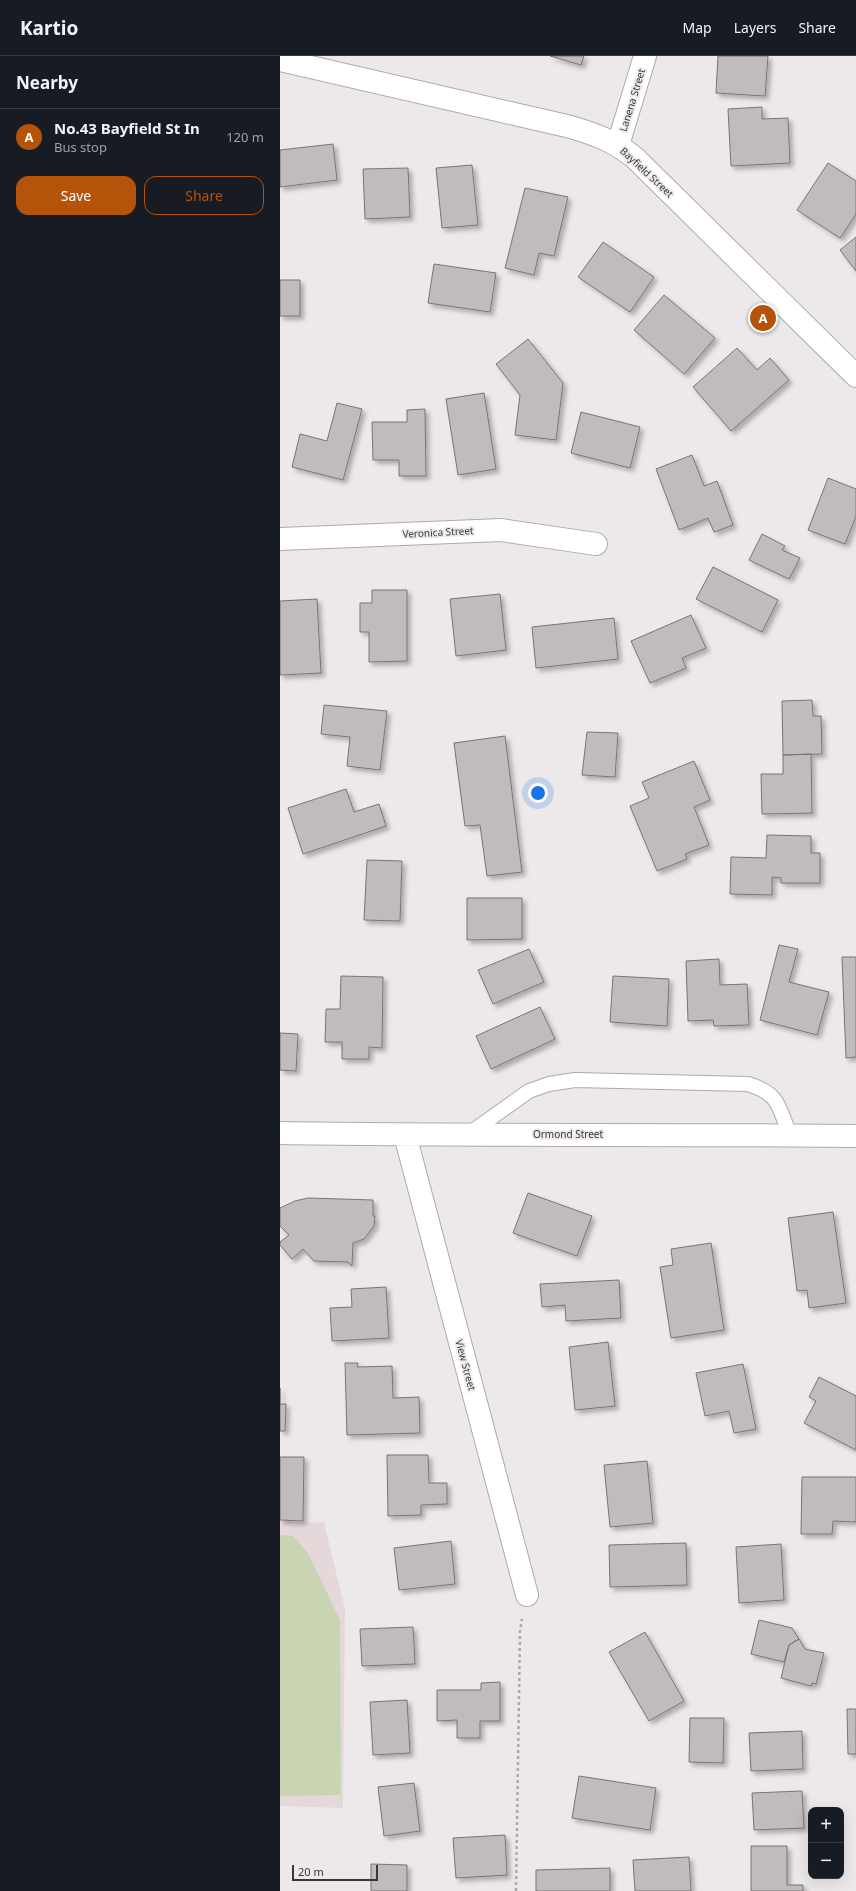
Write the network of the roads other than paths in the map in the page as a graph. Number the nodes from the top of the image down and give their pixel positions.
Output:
1 (645, 56) edge
2 (280, 60) edge
3 (618, 145) junction
4 (856, 376) edge
5 (280, 539) edge
6 (596, 544) dead end
7 (280, 1133) edge
8 (470, 1133) junction
9 (405, 1135) junction
10 (790, 1135) junction
11 (856, 1136) edge
12 (527, 1595) road end

1 - 3 street, Lanena Street
2 - 3 street, Bayfield Street
3 - 4 street, Bayfield Street
5 - 6 street, Veronica Street
7 - 9 street, Ormond Street
8 - 9 street, Ormond Street
8 - 10 street, Ormond Street
8 - 10 lane
9 - 12 street, View Street
10 - 11 street, Ormond Street

